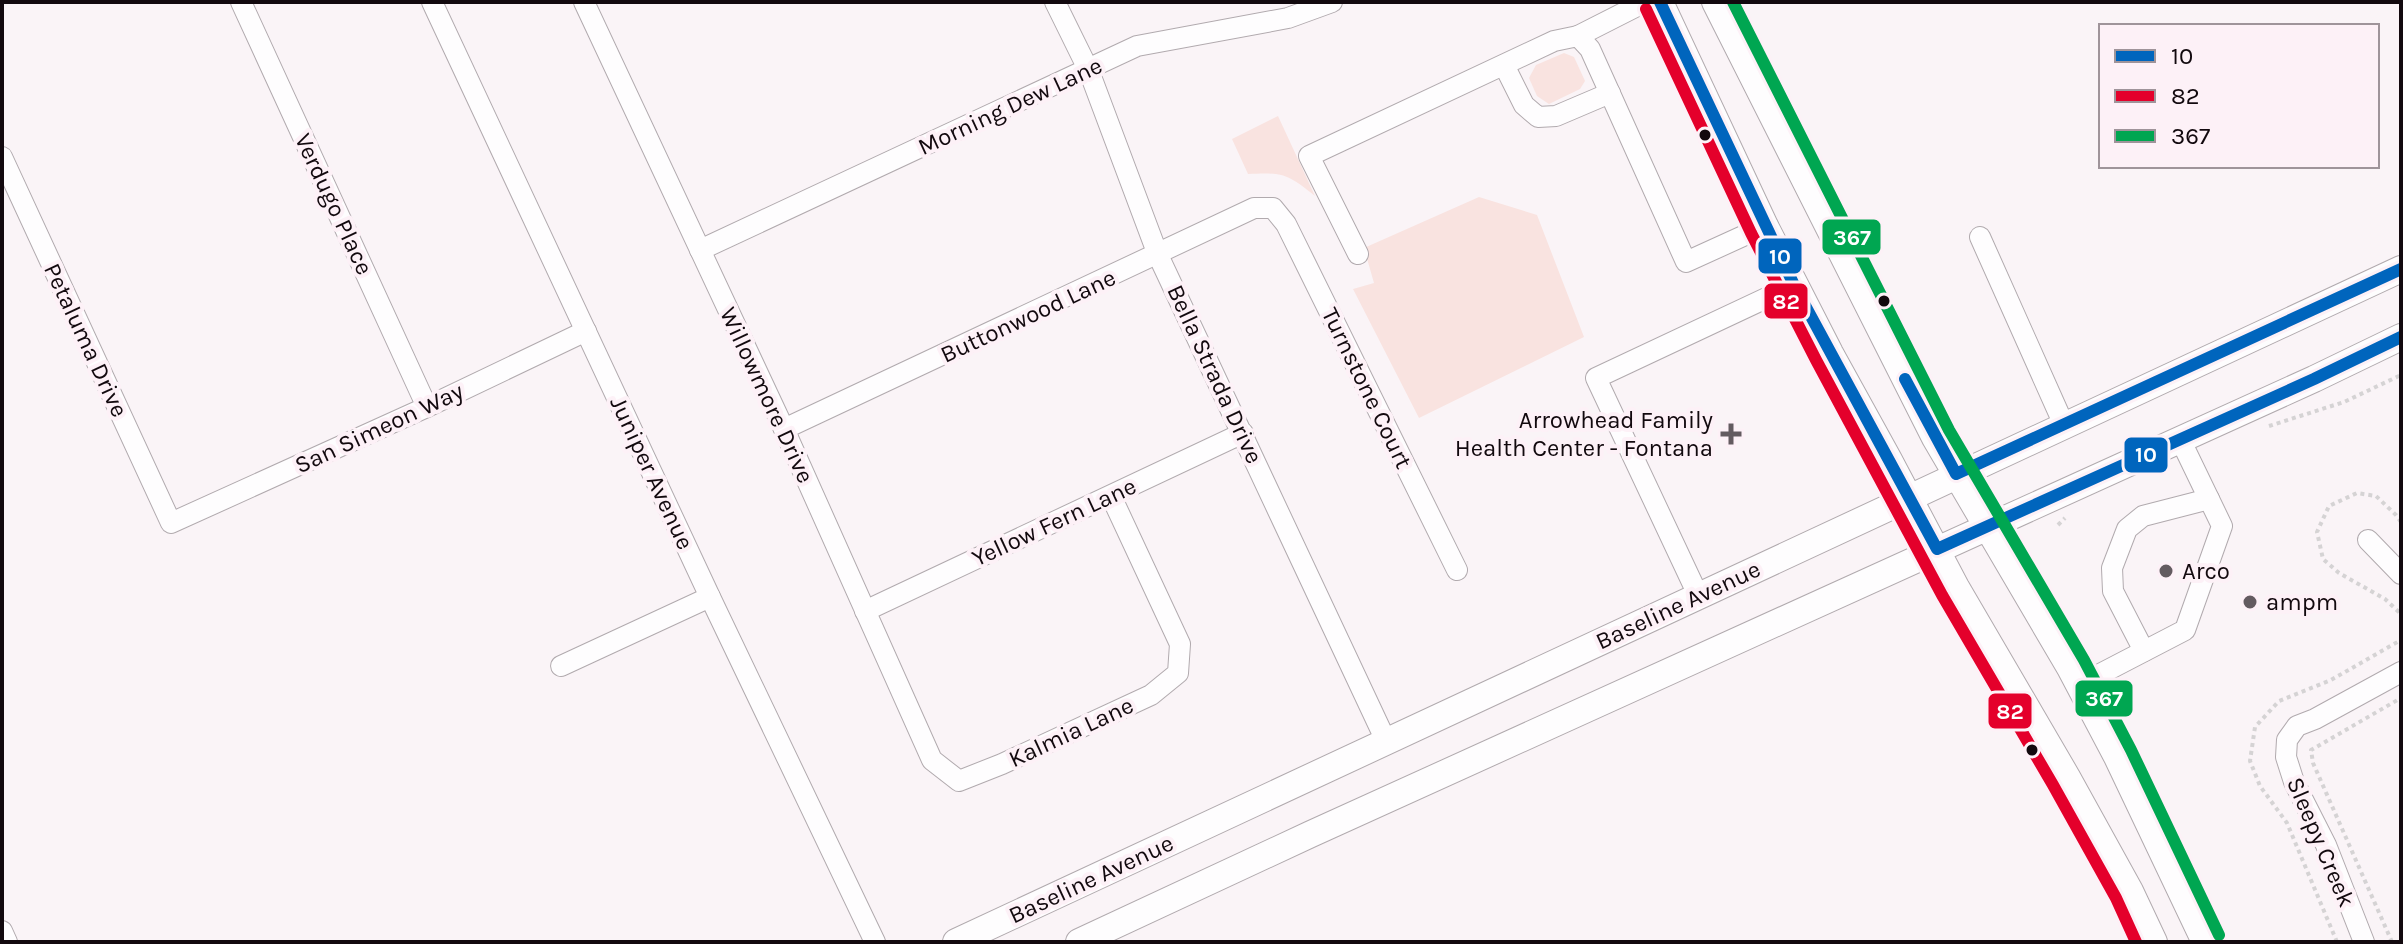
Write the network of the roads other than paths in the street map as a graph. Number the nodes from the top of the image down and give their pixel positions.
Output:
1 (241, 2) edge
2 (432, 2) edge
3 (584, 2) edge
4 (1055, 2) edge
5 (1332, 2) edge
6 (1645, 2) edge
7 (1660, 2) edge
8 (1715, 2) edge
9 (1270, 11) edge
10 (1578, 36) junction
11 (1504, 65) junction
12 (1089, 71) junction
13 (1610, 93) junction
14 (2, 157) edge
15 (1273, 208) joint
16 (1765, 226) junction
17 (1980, 237) dead end
18 (700, 250) junction
19 (1358, 254) dead end
20 (1158, 255) junction
21 (2401, 269) edge
22 (1794, 285) junction
23 (586, 331) junction
24 (2401, 337) edge
25 (427, 407) junction
26 (2064, 425) junction
27 (784, 429) junction
28 (1243, 433) junction
29 (2180, 439) junction
30 (1956, 474) junction
31 (1111, 496) junction
32 (1909, 496) junction
33 (2209, 499) junction
34 (171, 523) joint
35 (1987, 527) junction
36 (2368, 540) dead end
37 (1937, 549) junction
38 (1457, 570) dead end
39 (2401, 574) edge
40 (1698, 595) junction
41 (710, 597) junction
42 (865, 611) junction
43 (2144, 651) junction
44 (561, 666) dead end
45 (2401, 672) edge
46 (2079, 685) junction
47 (1386, 741) junction
48 (959, 781) joint
49 (2, 931) edge
50 (7, 942) edge
51 (875, 942) edge
52 (956, 942) edge
53 (1079, 942) edge
54 (2154, 942) edge
55 (2205, 942) edge
56 (2364, 942) edge

1 - 25 street, Verdugo Place
2 - 23 street, Juniper Avenue
3 - 18 street, Willowmore Drive
4 - 12 street, Bella Strada Drive
5 - 9 street, Morning Dew Lane
6 - 10 street
7 - 16 main road
8 - 30 main road
9 - 12 street, Morning Dew Lane
10 - 11 street
10 - 13 street
11 - 13 street
11 - 19 street
12 - 18 street, Morning Dew Lane
12 - 20 street, Bella Strada Drive
13 - 16 street
14 - 34 street, Petaluma Drive
15 - 20 street, Buttonwood Lane
15 - 38 street, Turnstone Court
16 - 22 main road
17 - 26 street
18 - 27 street, Willowmore Drive
20 - 27 street, Buttonwood Lane
20 - 28 street, Bella Strada Drive
21 - 26 main road, Baseline Avenue
22 - 32 main road
22 - 40 street
23 - 25 street, San Simeon Way
23 - 41 street, Juniper Avenue
24 - 29 main road
25 - 34 street, San Simeon Way
26 - 30 main road, Baseline Avenue
27 - 42 street, Willowmore Drive
28 - 31 street, Yellow Fern Lane
28 - 47 street, Bella Strada Drive
29 - 33 street
29 - 35 main road
30 - 32 main road, Baseline Avenue
30 - 35 main road
31 - 42 street, Yellow Fern Lane
31 - 48 street, Kalmia Lane
32 - 37 main road
32 - 40 main road, Baseline Avenue
33 - 43 street
33 - 43 street
35 - 37 main road
35 - 46 main road
36 - 39 street
37 - 53 main road
37 - 54 main road
40 - 47 main road, Baseline Avenue
41 - 44 street
41 - 51 street, Juniper Avenue
42 - 48 street, Willowmore Drive
43 - 46 street
45 - 56 street, Sleepy Creek
46 - 55 main road
47 - 52 main road, Baseline Avenue
49 - 50 street

